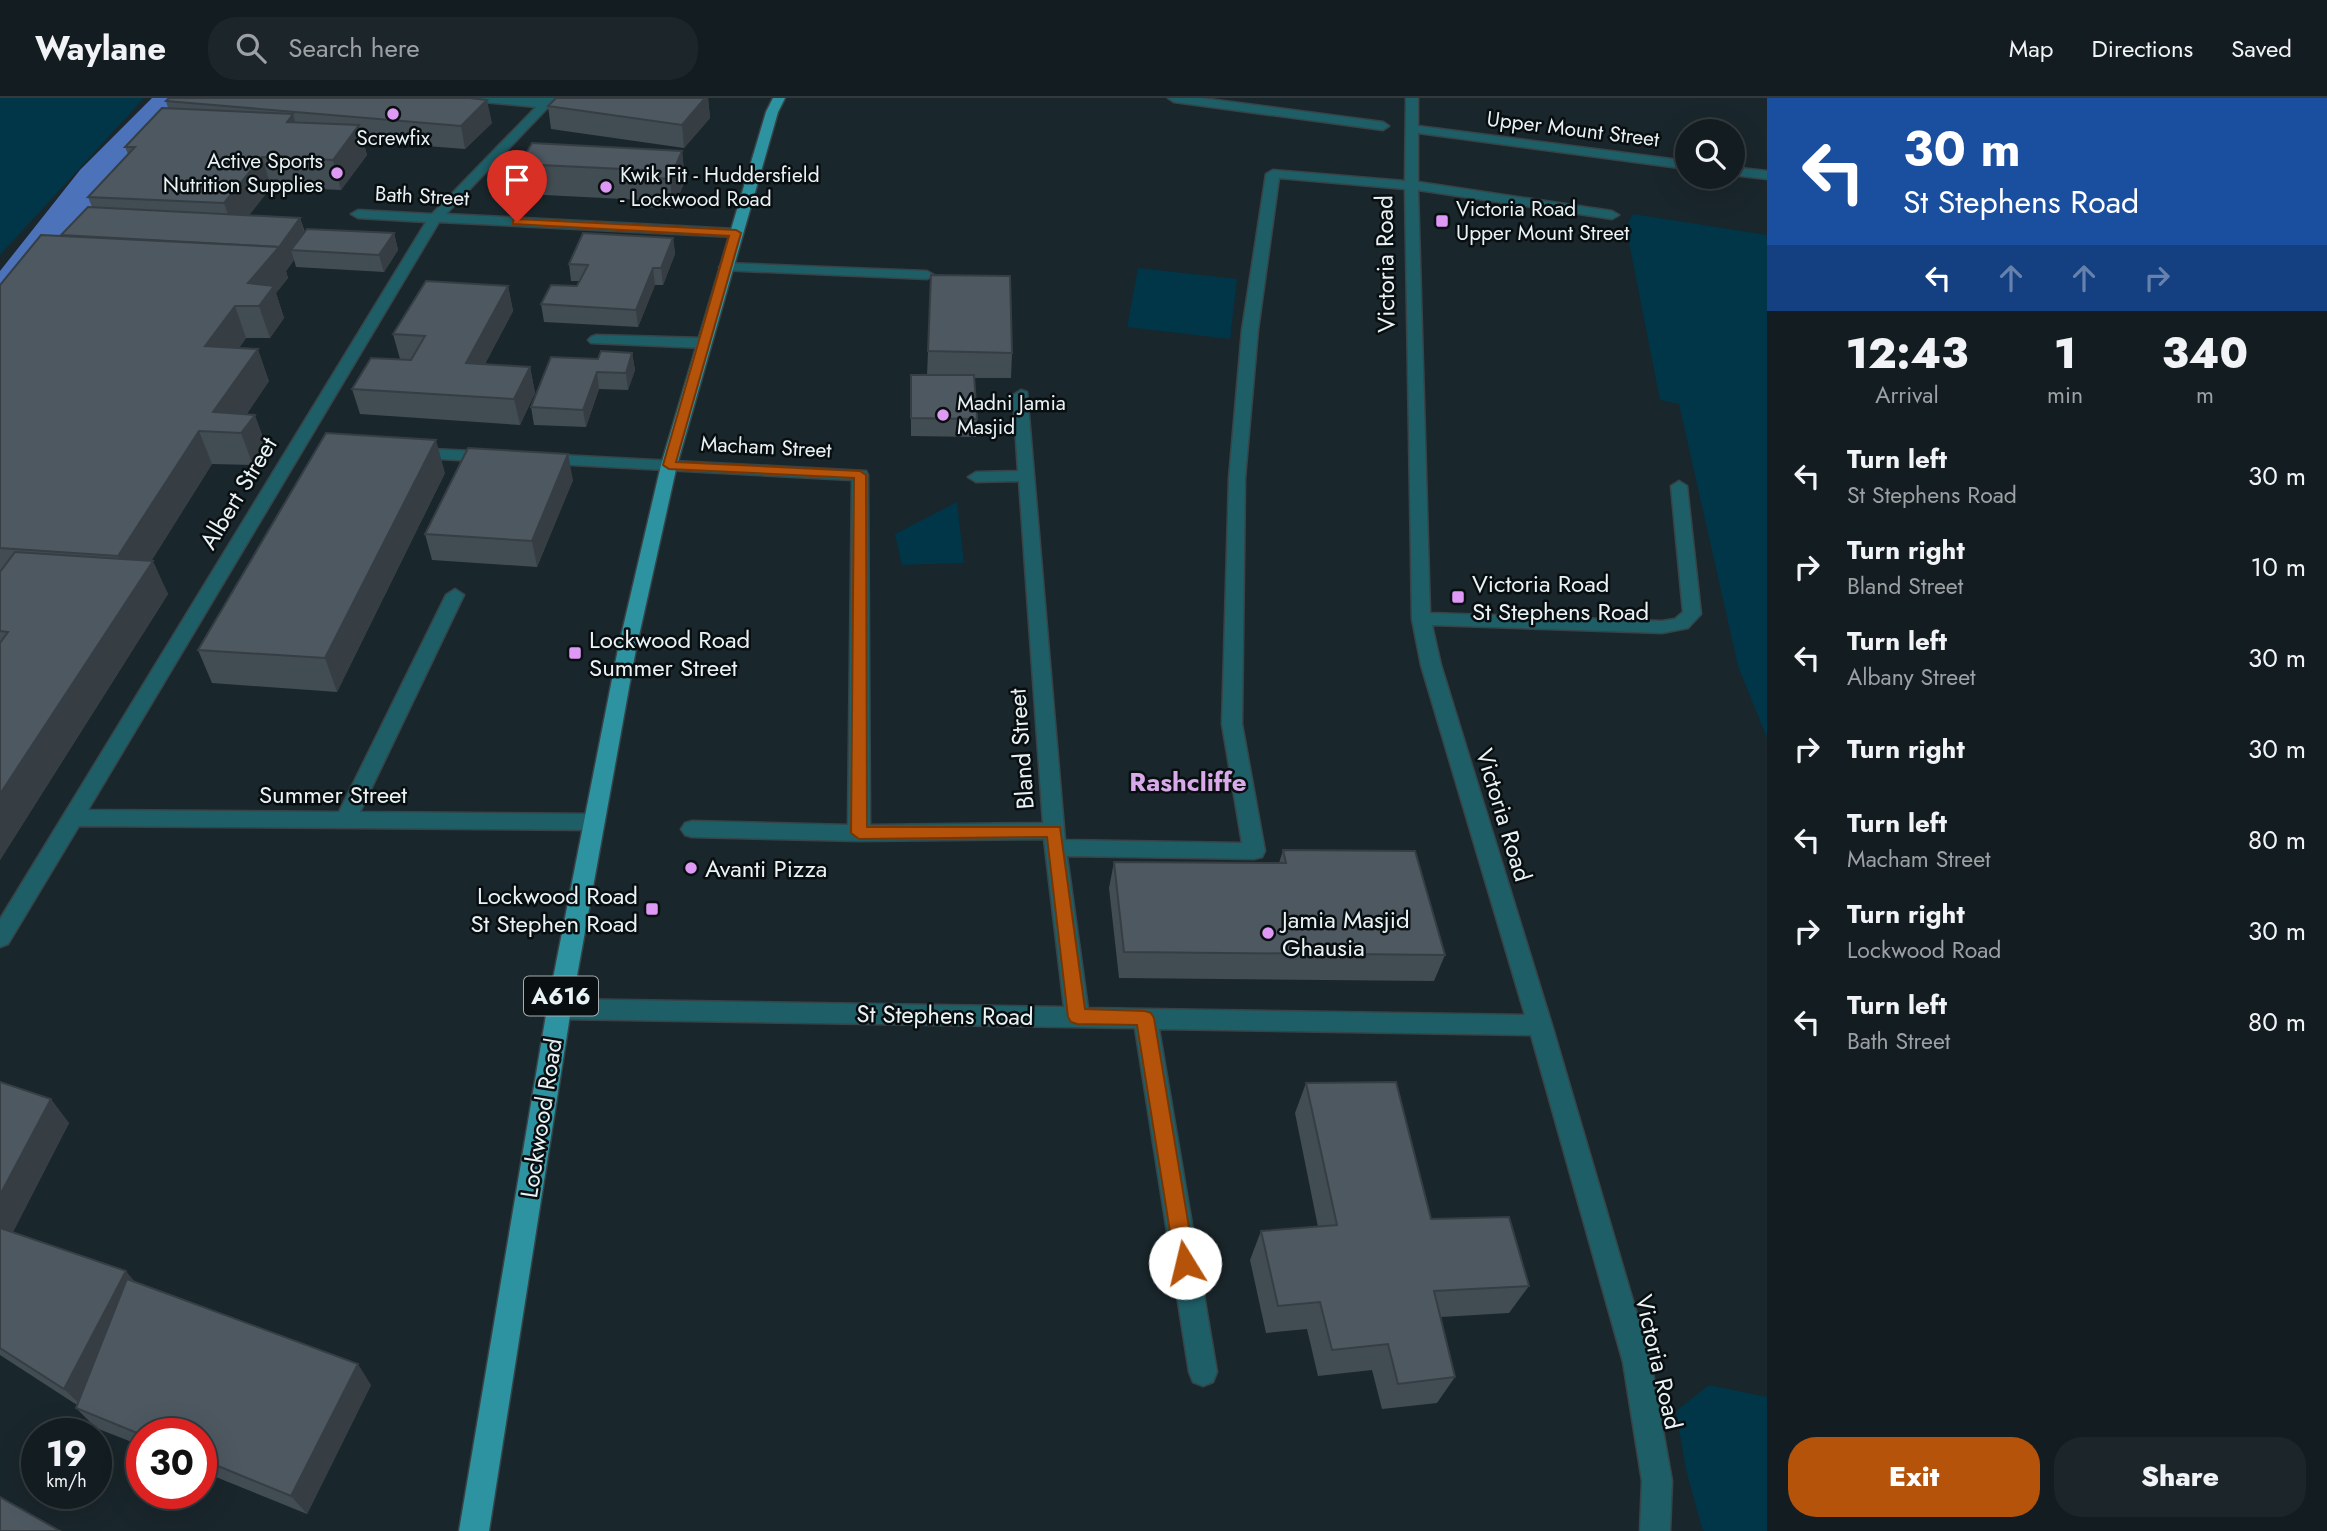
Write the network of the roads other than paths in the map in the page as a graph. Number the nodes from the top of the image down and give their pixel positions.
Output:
1 (483, 98) edge
2 (779, 98) edge
3 (1174, 98) edge
4 (1412, 98) edge
5 (549, 101) edge
6 (1383, 126) dead end
7 (1413, 129) junction
8 (1675, 163) edge
9 (1745, 172) edge
10 (1767, 175) edge
11 (1410, 185) junction
12 (358, 214) dead end
13 (1612, 215) dead end
14 (435, 218) junction
15 (736, 233) junction
16 (726, 267) junction
17 (927, 275) dead end
18 (596, 340) dead end
19 (704, 343) junction
20 (1021, 395) dead end
21 (294, 447) junction
22 (322, 449) edge
23 (391, 452) edge
24 (502, 457) edge
25 (530, 458) edge
26 (669, 465) junction
27 (1026, 476) junction
28 (975, 477) dead end
29 (1679, 486) dead end
30 (455, 595) dead end
31 (1421, 620) junction
32 (71, 818) junction
33 (346, 820) junction
34 (594, 822) junction
35 (692, 829) dead end
36 (859, 833) junction
37 (1055, 840) junction
38 (0, 938) edge
39 (559, 1009) junction
40 (1077, 1017) junction
41 (1145, 1018) junction
42 (1540, 1025) junction
43 (1203, 1372) dead end
44 (474, 1531) edge
45 (1656, 1531) edge

1 - 5 street
2 - 15 main road, Lockwood Road / A616
3 - 6 street
4 - 7 street, Victoria Road
5 - 14 street, Albert Street
7 - 8 street, Upper Mount Street
7 - 11 street, Victoria Road
9 - 10 street
11 - 13 street
11 - 31 street, Victoria Road
11 - 37 street
12 - 14 street, Bath Street
14 - 15 street, Bath Street
14 - 21 street, Albert Street
15 - 16 main road, Lockwood Road / A616
16 - 17 street
16 - 19 main road, Lockwood Road / A616
18 - 19 street
19 - 26 main road, Lockwood Road / A616
20 - 27 street, Bland Street
21 - 22 street
21 - 32 street, Albert Street
23 - 24 street
25 - 26 street, Macham Street
26 - 34 main road, Lockwood Road / A616
26 - 36 street, Macham Street
27 - 28 street
27 - 37 street, Bland Street
29 - 31 street
30 - 33 street
31 - 42 street, Victoria Road
32 - 33 street, Summer Street
32 - 38 street, Albert Street
33 - 34 street, Summer Street
34 - 39 main road, Lockwood Road / A616
35 - 36 street
36 - 37 street
37 - 40 street, Bland Street
39 - 40 street, St Stephens Road
39 - 44 main road, Lockwood Road / A616
40 - 41 street, St Stephens Road
41 - 42 street, St Stephens Road
41 - 43 street
42 - 45 street, Victoria Road

